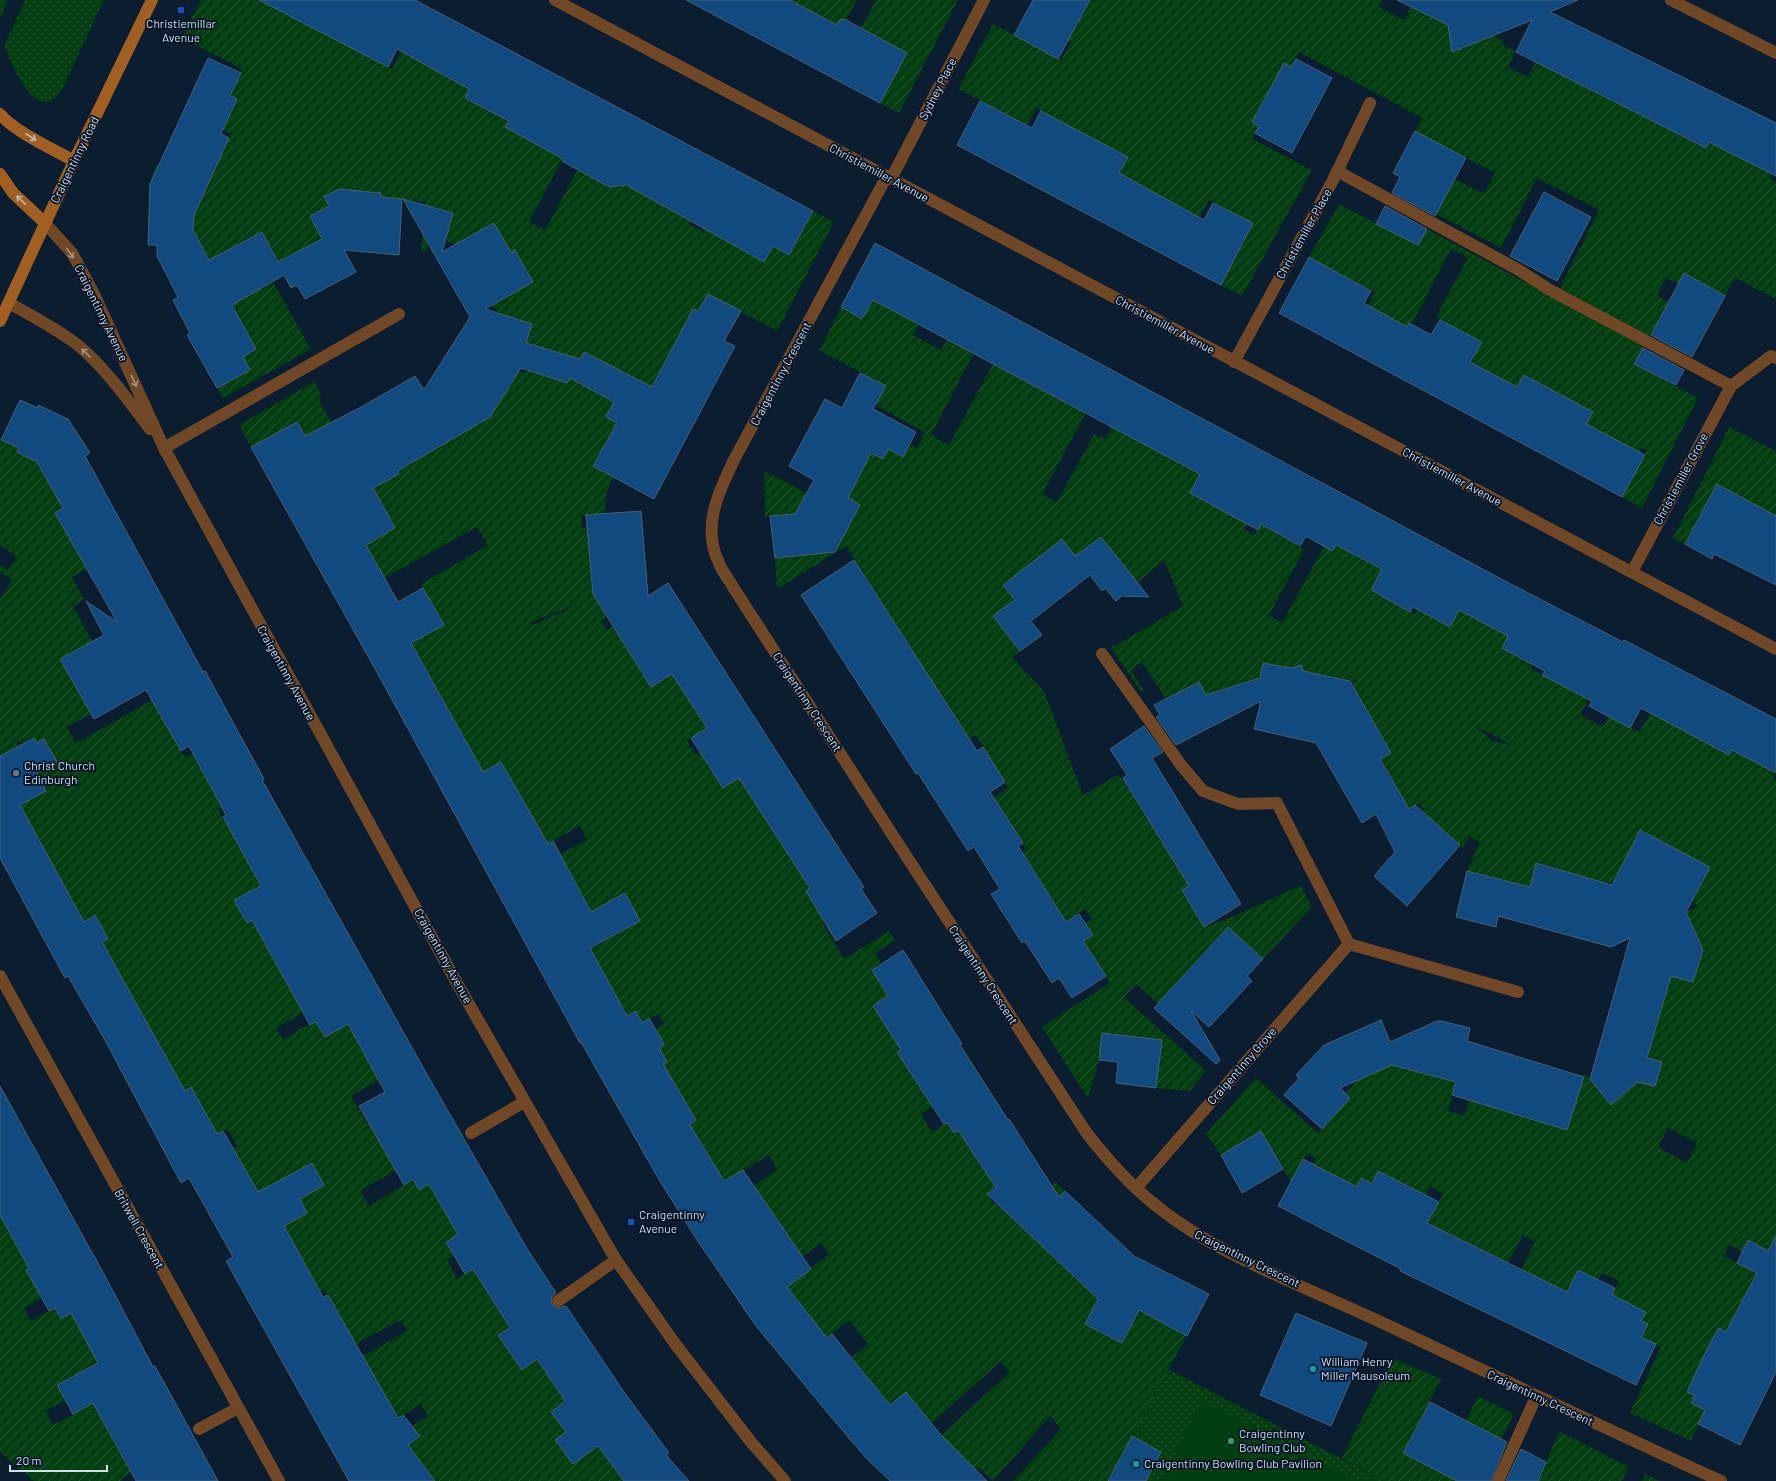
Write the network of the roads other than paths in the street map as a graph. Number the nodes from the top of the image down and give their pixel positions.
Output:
1 (152, 0) edge
2 (555, 0) edge
3 (984, 0) edge
4 (1671, 0) edge
5 (1776, 53) edge
6 (1370, 103) dead end
7 (0, 114) edge
8 (74, 161) junction
9 (1337, 171) junction
10 (0, 174) edge
11 (889, 178) junction
12 (45, 223) junction
13 (9, 303) junction
14 (399, 314) dead end
15 (0, 321) edge
16 (1776, 358) edge
17 (1234, 362) junction
18 (1731, 386) junction
19 (164, 448) junction
20 (1632, 572) junction
21 (1776, 649) edge
22 (1102, 654) dead end
23 (1349, 944) junction
24 (0, 976) edge
25 (1518, 992) dead end
26 (524, 1102) junction
27 (471, 1133) dead end
28 (1136, 1188) junction
29 (616, 1260) junction
30 (558, 1301) dead end
31 (1536, 1397) junction
32 (238, 1408) junction
33 (199, 1429) dead end
34 (279, 1481) edge
35 (785, 1481) edge
36 (1498, 1481) edge
37 (1721, 1481) edge

1 - 8 street, Craigentinny Road
2 - 11 street, Christiemiller Avenue
3 - 11 street, Sydney Place
4 - 5 street
6 - 9 street, Christiemiller Place
7 -> 8 street
8 - 12 street, Craigentinny Road
9 - 17 street, Christiemiller Place
9 - 18 street
12 -> 10 street, Craigentinny Avenue
11 - 17 street, Christiemiller Avenue
11 - 28 street, Craigentinny Crescent
12 - 13 street, Craigentinny Road
12 -> 19 street, Craigentinny Avenue
13 - 15 street, Craigentinny Road
19 -> 13 street, Craigentinny Avenue
14 - 19 street
16 - 18 street
17 - 20 street, Christiemiller Avenue
18 - 20 street, Christiemiller Grove
19 - 26 street, Craigentinny Avenue
20 - 21 street, Christiemiller Avenue
22 - 23 street
23 - 25 street
23 - 28 street, Craigentinny Grove
24 - 32 street, Britwell Crescent
26 - 27 street
26 - 29 street, Craigentinny Avenue
28 - 31 street, Craigentinny Crescent
29 - 30 street
29 - 35 street, Craigentinny Avenue
31 - 36 street
31 - 37 street, Craigentinny Crescent
32 - 33 street
32 - 34 street, Britwell Crescent

